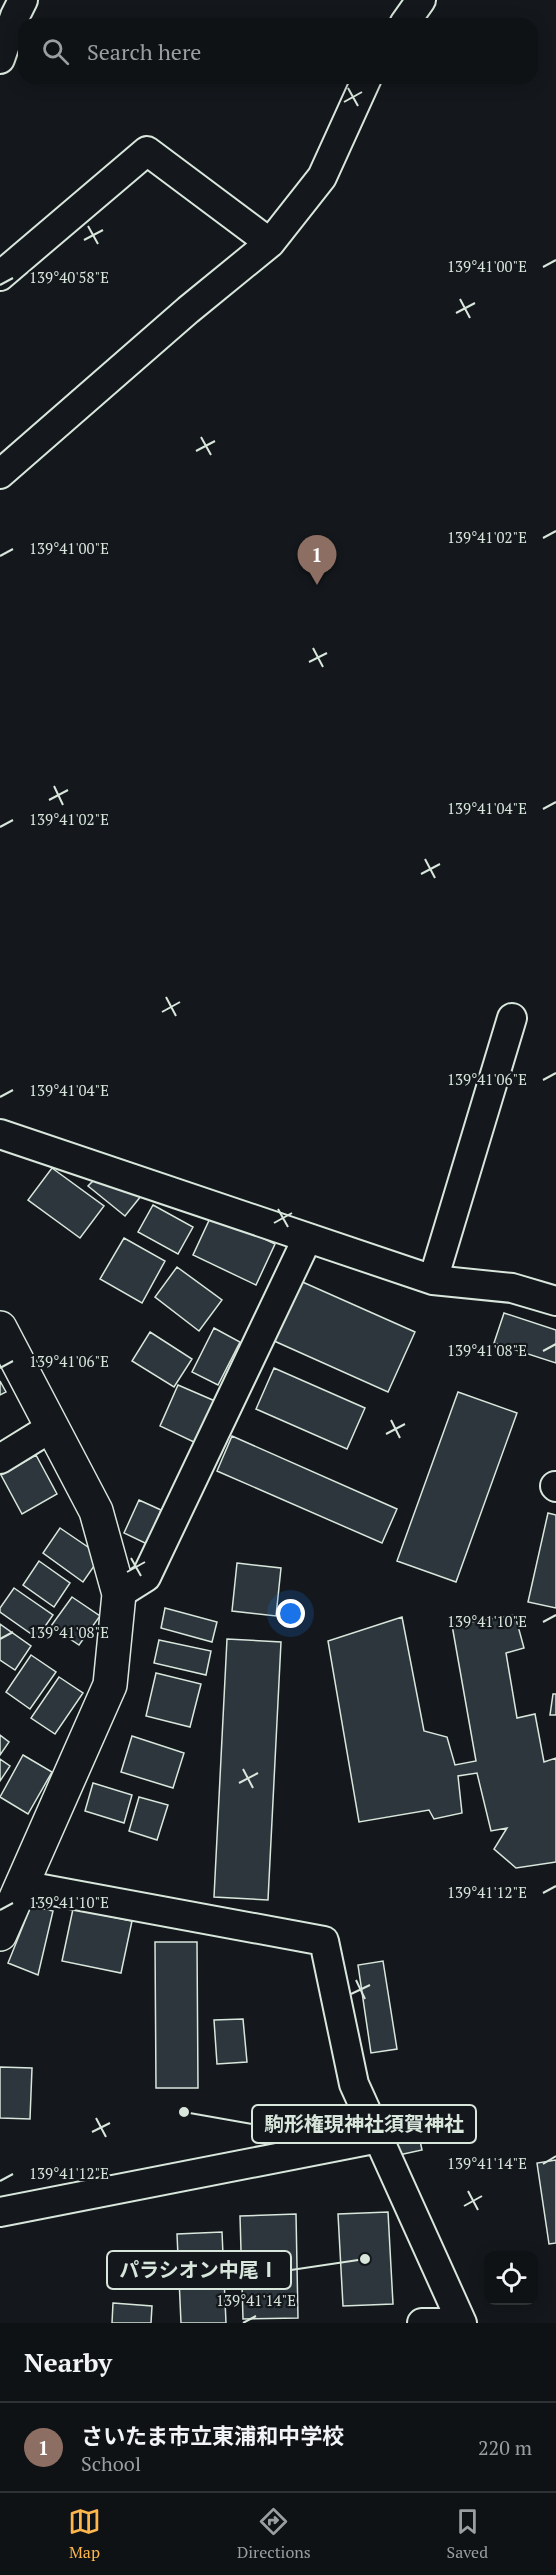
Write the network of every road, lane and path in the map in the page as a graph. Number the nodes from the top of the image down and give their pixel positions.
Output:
1 (23, 0) edge
2 (421, 0) edge
3 (408, 18) edge
4 (0, 59) edge
5 (364, 84) edge
6 (270, 243) junction
7 (0, 276) edge
8 (0, 474) edge
9 (512, 1018) dead end
10 (0, 1134) edge
11 (307, 1239) junction
12 (433, 1280) junction
13 (556, 1301) edge
14 (0, 1328) edge
15 (52, 1427) junction
16 (0, 1459) edge
17 (119, 1594) junction
18 (21, 1885) junction
19 (0, 1934) edge
20 (379, 2138) junction
21 (0, 2212) edge
22 (462, 2322) edge
23 (422, 2323) edge

1 - 4 street
2 - 3 street
5 - 6 street
6 - 7 street
6 - 8 street
9 - 12 street
10 - 11 street
11 - 12 street
11 - 17 street
12 - 13 street
14 - 15 street
15 - 16 street
15 - 17 street
17 - 18 street
18 - 19 street
18 - 20 street
20 - 21 street
20 - 22 street
22 - 23 street

